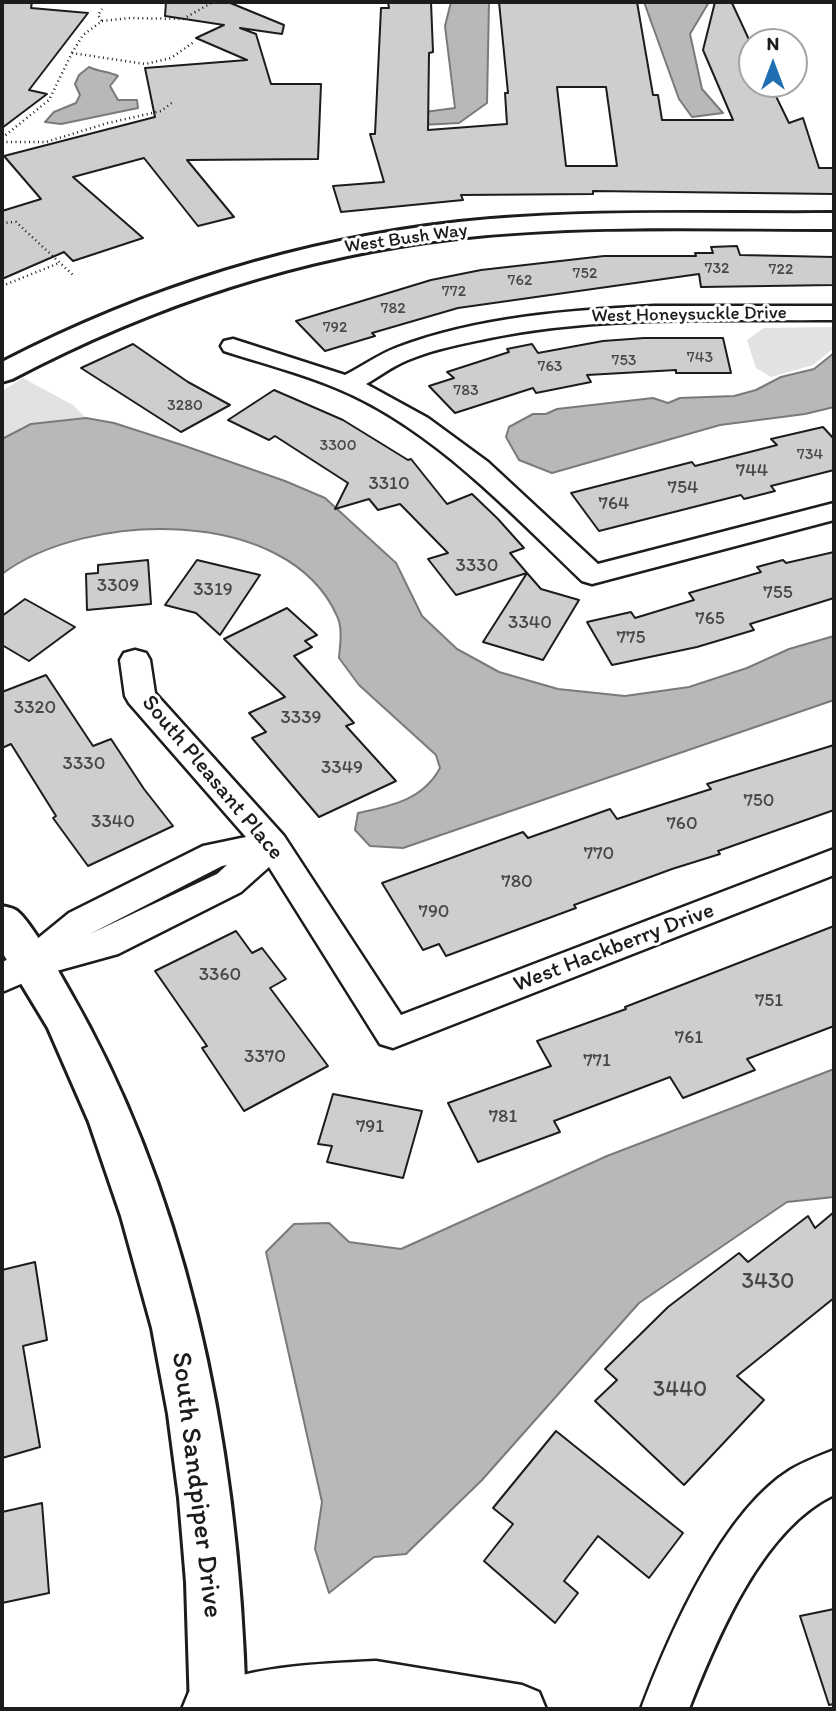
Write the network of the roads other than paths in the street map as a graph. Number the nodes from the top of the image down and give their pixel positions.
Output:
1 (834, 221) edge
2 (834, 313) edge
3 (233, 346) dead end
4 (2, 373) edge
5 (346, 383) junction
6 (834, 511) edge
7 (135, 660) dead end
8 (272, 845) junction
9 (834, 862) edge
10 (2, 921) edge
11 (18, 970) edge
12 (393, 1033) joint
13 (834, 1472) edge
14 (411, 1700) edge
15 (216, 1709) edge
16 (522, 1709) edge
17 (665, 1709) edge

1 - 4 street, West Bush Way
2 - 5 street, West Honeysuckle Drive
3 - 5 street
5 - 6 street
7 - 8 street, South Pleasant Place
8 - 11 street
8 - 12 street, South Pleasant Place
9 - 12 street, West Hackberry Drive
10 - 11 street, South Sandpiper Drive
11 - 15 street, South Sandpiper Drive
13 - 17 street
14 - 15 street
14 - 16 street

